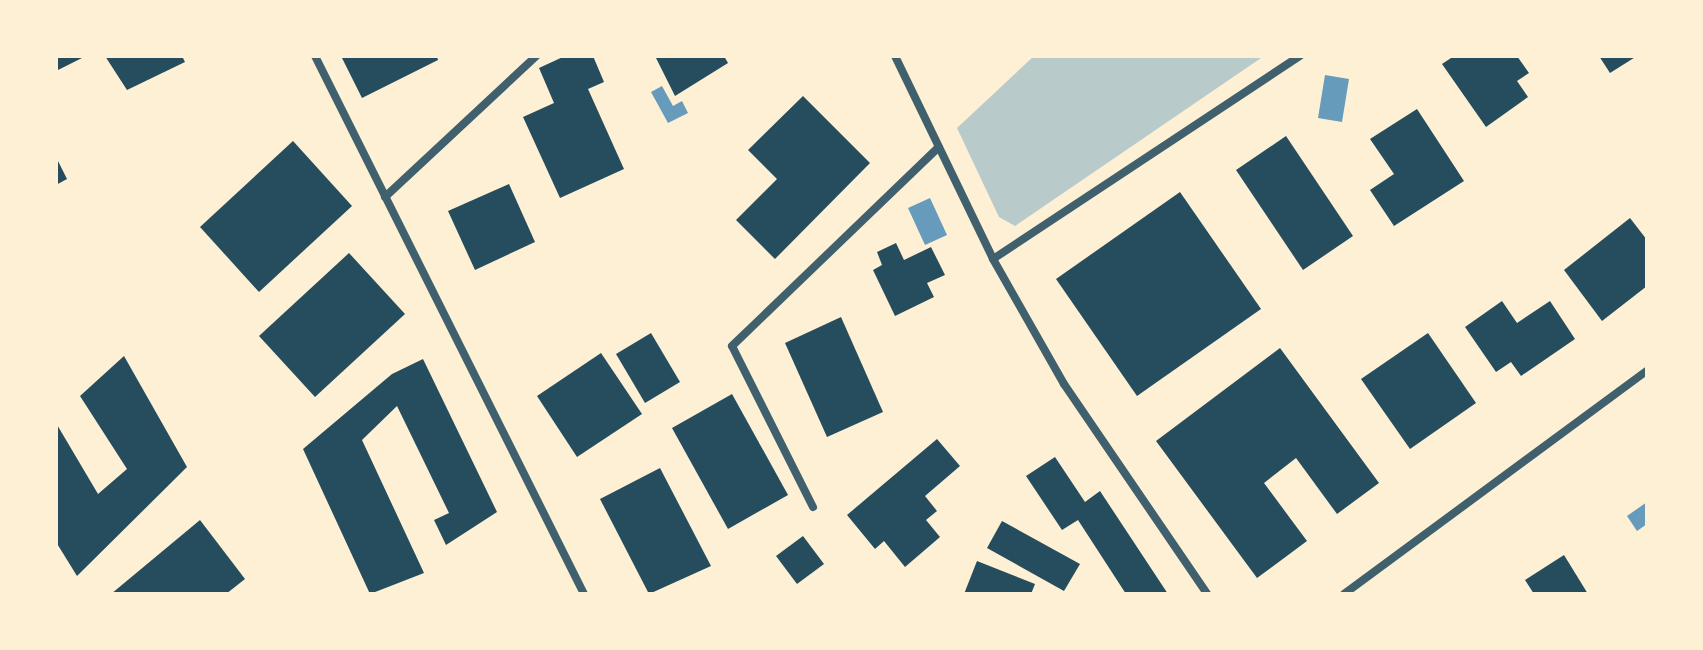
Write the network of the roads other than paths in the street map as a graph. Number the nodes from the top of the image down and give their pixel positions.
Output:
1 (315, 56) edge
2 (536, 56) edge
3 (895, 56) edge
4 (1300, 56) edge
5 (939, 147) junction
6 (385, 197) junction
7 (993, 259) junction
8 (1647, 371) edge
9 (813, 507) dead end
10 (584, 594) edge
11 (1207, 594) edge
12 (1344, 594) edge

1 - 6 street
2 - 6 street
3 - 5 street
4 - 7 street
5 - 7 street
5 - 9 street
6 - 10 street
7 - 11 street
8 - 12 street

